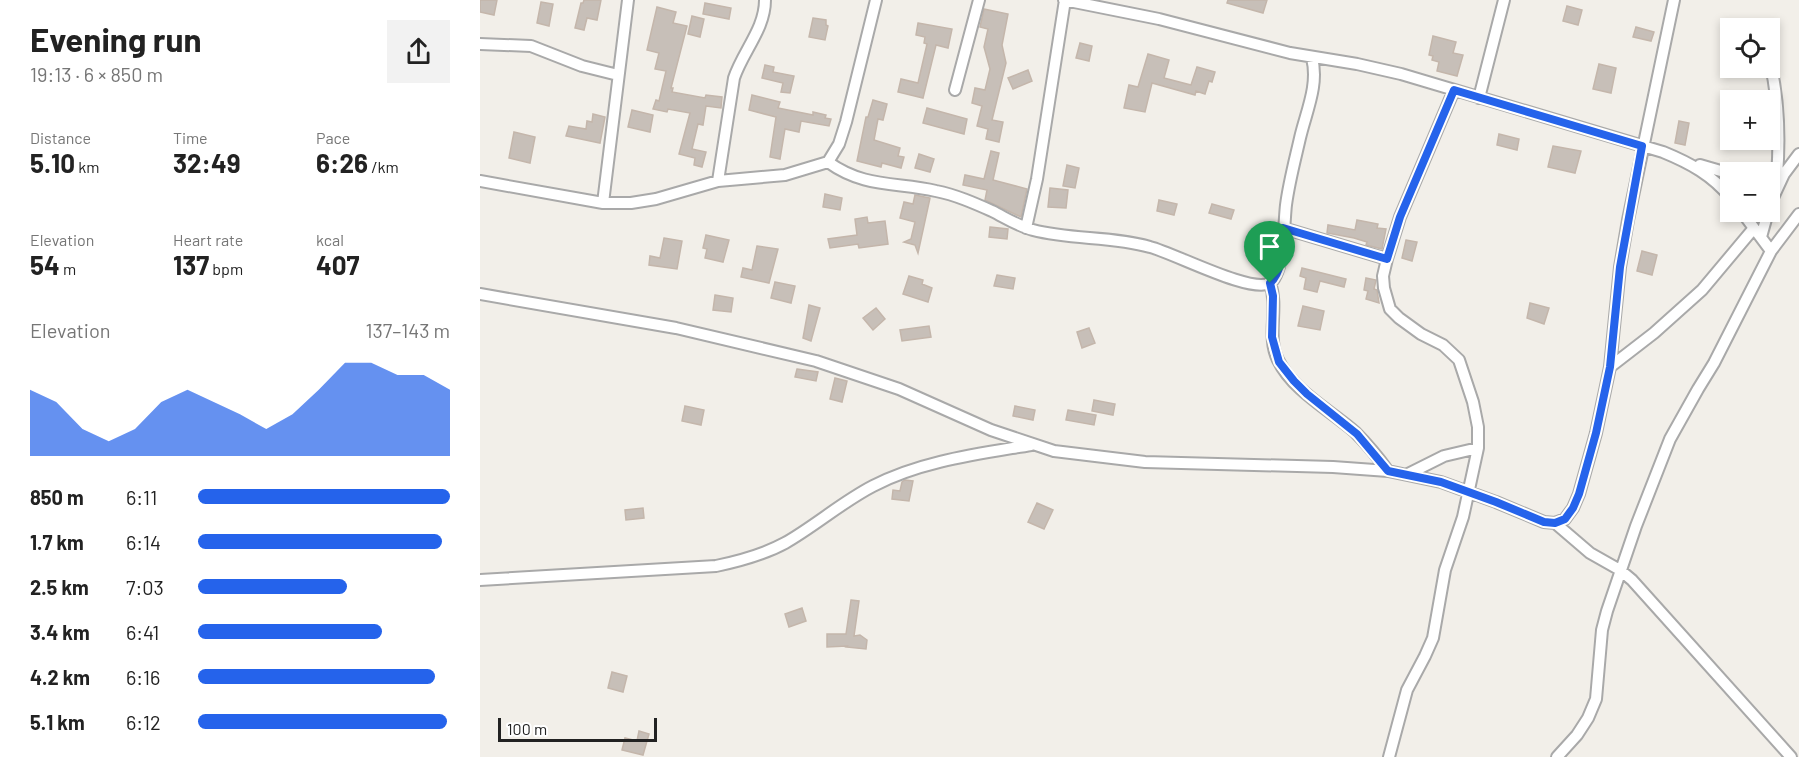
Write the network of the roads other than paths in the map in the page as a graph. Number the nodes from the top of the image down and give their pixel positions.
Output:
1 (628, 0) edge
2 (765, 0) edge
3 (876, 0) edge
4 (979, 0) edge
5 (1065, 0) edge
6 (1504, 0) edge
7 (1674, 0) edge
8 (1111, 5) edge
9 (480, 44) edge
10 (1312, 58) junction
11 (618, 75) junction
12 (1774, 78) edge
13 (955, 90) dead end
14 (1454, 90) junction
15 (1479, 98) junction
16 (1642, 146) junction
17 (1799, 154) edge
18 (828, 162) junction
19 (1687, 162) junction
20 (1778, 162) edge
21 (1799, 169) edge
22 (1720, 171) edge
23 (1780, 173) edge
24 (1780, 175) edge
25 (480, 181) edge
26 (718, 181) junction
27 (1720, 187) edge
28 (603, 203) junction
29 (1799, 214) edge
30 (1750, 222) edge
31 (1763, 222) edge
32 (1026, 228) junction
33 (1283, 228) junction
34 (1758, 233) junction
35 (1771, 251) junction
36 (1387, 259) junction
37 (1270, 283) junction
38 (480, 294) edge
39 (1610, 367) junction
40 (1031, 445) junction
41 (1478, 448) junction
42 (1388, 471) junction
43 (1408, 474) junction
44 (1469, 491) junction
45 (1555, 523) junction
46 (1620, 570) junction
47 (480, 580) edge
48 (1389, 757) edge
49 (1557, 757) edge
50 (1791, 757) edge

1 - 11 street
2 - 26 street
3 - 18 street
4 - 13 street
5 - 8 street
5 - 32 street
6 - 15 street
7 - 16 street
8 - 10 street
9 - 11 street
10 - 14 street
10 - 33 street
11 - 28 street
12 - 20 street
14 - 15 street
14 - 36 street
15 - 16 street
16 - 19 street
16 - 39 street
17 - 23 street
18 - 26 street
18 - 32 street
19 - 22 street
19 - 27 street
21 - 24 street
25 - 28 street
26 - 28 street
29 - 35 street
30 - 34 street
31 - 34 street
32 - 37 street
33 - 36 street
33 - 37 street
34 - 35 street
34 - 39 street
35 - 46 street
36 - 41 street
37 - 42 street
38 - 40 street
39 - 45 street
40 - 42 street
40 - 47 street
41 - 43 street
41 - 44 street
42 - 43 street
43 - 44 street
44 - 45 street
44 - 48 street
45 - 46 street
46 - 49 street
46 - 50 street

